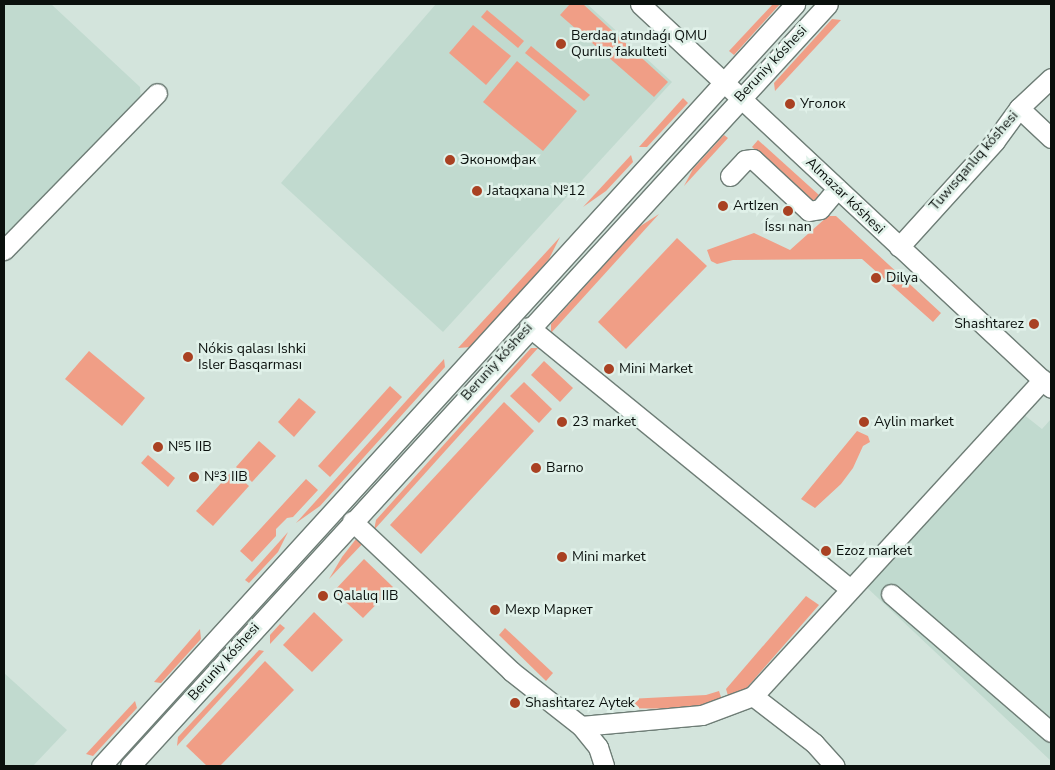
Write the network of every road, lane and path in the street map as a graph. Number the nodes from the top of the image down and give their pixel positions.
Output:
1 (640, 4) edge
2 (795, 4) edge
3 (828, 4) edge
4 (1051, 78) edge
5 (723, 81) junction
6 (157, 94) dead end
7 (740, 96) junction
8 (1019, 108) junction
9 (1051, 138) edge
10 (730, 176) dead end
11 (837, 189) junction
12 (898, 246) junction
13 (4, 250) edge
14 (529, 327) junction
15 (1047, 384) edge
16 (352, 521) junction
17 (849, 588) junction
18 (891, 594) dead end
19 (753, 696) junction
20 (153, 710) junction
21 (168, 723) junction
22 (581, 726) junction
23 (1051, 732) edge
24 (101, 766) edge
25 (130, 766) edge
26 (604, 766) edge
27 (835, 766) edge

1 - 5 street, Almazar kóshesi
2 - 5 street, Beruniy kóshesi
3 - 7 street, Beruniy kóshesi
4 - 8 street, Tuwısqanlıq kóshesi
5 - 7 street, Almazar kóshesi
5 - 20 street, Beruniy kóshesi
6 - 13 street
7 - 11 street, Almazar kóshesi
7 - 14 street, Beruniy kóshesi
8 - 9 street
8 - 12 street, Tuwısqanlıq kóshesi
10 - 11 street
11 - 12 street, Almazar kóshesi
12 - 15 street, Almazar kóshesi
14 - 16 street, Beruniy kóshesi
14 - 17 street
15 - 17 street
16 - 21 street, Beruniy kóshesi
16 - 22 street
17 - 19 street
18 - 23 street
19 - 22 street
19 - 27 street
20 - 21 street
20 - 24 street, Beruniy kóshesi
21 - 25 street, Beruniy kóshesi
22 - 26 street

